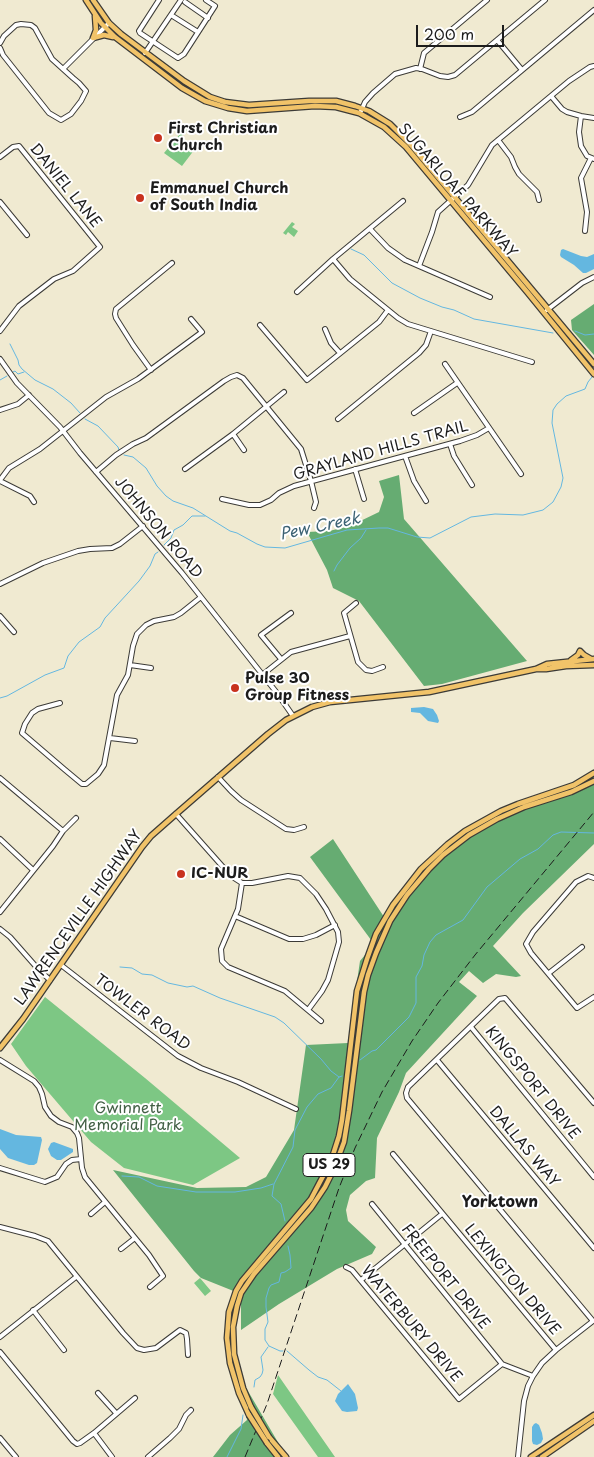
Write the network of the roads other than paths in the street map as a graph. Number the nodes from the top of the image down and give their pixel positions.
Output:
1 (86, 0) edge
2 (93, 0) edge
3 (159, 0) edge
4 (206, 0) edge
5 (487, 0) edge
6 (545, 0) edge
7 (183, 1) edge
8 (594, 10) edge
9 (95, 15) junction
10 (171, 15) junction
11 (208, 18) junction
12 (109, 23) junction
13 (104, 27) junction
14 (198, 32) junction
15 (93, 38) junction
16 (116, 38) junction
17 (497, 40) junction
18 (153, 42) junction
19 (0, 43) edge
20 (0, 48) edge
21 (146, 53) junction
22 (594, 66) edge
23 (63, 69) junction
24 (420, 69) junction
25 (522, 70) junction
26 (551, 96) junction
27 (362, 108) junction
28 (359, 114) junction
29 (582, 116) junction
30 (460, 117) dead end
31 (594, 118) edge
32 (498, 140) junction
33 (0, 157) edge
34 (592, 159) edge
35 (455, 197) junction
36 (539, 200) dead end
37 (450, 201) junction
38 (0, 202) edge
39 (402, 202) dead end
40 (370, 229) junction
41 (585, 231) dead end
42 (26, 234) dead end
43 (333, 259) junction
44 (172, 263) dead end
45 (419, 266) junction
46 (594, 276) edge
47 (296, 292) dead end
48 (490, 298) dead end
49 (549, 309) junction
50 (388, 310) junction
51 (544, 313) junction
52 (191, 319) dead end
53 (260, 325) dead end
54 (326, 328) dead end
55 (0, 331) edge
56 (431, 331) junction
57 (340, 353) junction
58 (0, 360) edge
59 (532, 362) dead end
60 (445, 364) dead end
61 (594, 364) edge
62 (151, 370) junction
63 (594, 374) edge
64 (457, 383) junction
65 (284, 392) dead end
66 (29, 396) junction
67 (266, 406) junction
68 (0, 410) edge
69 (414, 413) dead end
70 (338, 419) dead end
71 (489, 428) junction
72 (63, 431) junction
73 (233, 434) junction
74 (450, 444) junction
75 (244, 450) dead end
76 (405, 456) junction
77 (184, 469) dead end
78 (355, 469) junction
79 (96, 472) junction
80 (521, 474) dead end
81 (0, 481) edge
82 (311, 481) junction
83 (472, 485) dead end
84 (222, 499) dead end
85 (364, 500) dead end
86 (426, 501) dead end
87 (34, 502) dead end
88 (314, 508) dead end
89 (143, 526) junction
90 (0, 584) edge
91 (201, 597) junction
92 (356, 603) dead end
93 (291, 613) dead end
94 (0, 616) edge
95 (14, 632) dead end
96 (350, 636) junction
97 (281, 659) junction
98 (567, 661) junction
99 (593, 661) edge
100 (130, 665) junction
101 (383, 667) dead end
102 (151, 668) dead end
103 (536, 669) junction
104 (262, 675) junction
105 (60, 703) dead end
106 (293, 716) junction
107 (110, 738) junction
108 (135, 742) dead end
109 (594, 773) edge
110 (218, 777) junction
111 (0, 778) edge
112 (594, 780) edge
113 (547, 797) junction
114 (176, 814) junction
115 (76, 818) dead end
116 (304, 828) dead end
117 (63, 831) junction
118 (465, 831) junction
119 (469, 836) junction
120 (0, 839) edge
121 (33, 870) junction
122 (594, 878) edge
123 (242, 883) junction
124 (0, 912) edge
125 (236, 916) junction
126 (335, 925) junction
127 (0, 929) edge
128 (582, 947) dead end
129 (60, 965) junction
130 (549, 973) junction
131 (50, 980) junction
132 (594, 997) edge
133 (308, 1010) junction
134 (321, 1022) dead end
135 (471, 1027) junction
136 (0, 1048) edge
137 (0, 1060) edge
138 (437, 1060) junction
139 (594, 1103) edge
140 (296, 1109) dead end
141 (393, 1154) dead end
142 (81, 1159) junction
143 (0, 1168) edge
144 (594, 1177) edge
145 (105, 1202) junction
146 (372, 1204) dead end
147 (91, 1214) dead end
148 (442, 1214) junction
149 (0, 1227) edge
150 (135, 1238) junction
151 (404, 1245) junction
152 (594, 1248) edge
153 (121, 1249) dead end
154 (346, 1267) dead end
155 (76, 1277) junction
156 (361, 1280) junction
157 (150, 1287) dead end
158 (33, 1310) junction
159 (593, 1320) edge
160 (0, 1338) edge
161 (64, 1350) dead end
162 (556, 1350) junction
163 (0, 1352) edge
164 (188, 1356) dead end
165 (502, 1364) junction
166 (532, 1376) junction
167 (98, 1393) dead end
168 (135, 1398) dead end
169 (191, 1410) dead end
170 (116, 1414) junction
171 (594, 1415) edge
172 (594, 1422) edge
173 (94, 1433) junction
174 (0, 1438) edge
175 (16, 1457) edge
176 (112, 1457) edge
177 (148, 1457) edge
178 (278, 1457) edge
179 (286, 1457) edge
180 (520, 1457) edge
181 (531, 1457) edge
182 (542, 1457) edge

1 - 9 main road, SUGARLOAF PARKWAY
2 - 12 main road, SUGARLOAF PARKWAY
3 - 18 street
4 - 11 street
5 - 24 street
6 - 17 street
7 - 10 street
7 - 11 street
8 - 25 street
9 - 13 main road, SUGARLOAF PARKWAY
9 - 15 main road
10 - 14 street
10 - 18 street
11 - 14 street
12 - 13 street
12 - 21 main road, SUGARLOAF PARKWAY
13 - 15 street
13 - 16 main road, SUGARLOAF PARKWAY
14 - 18 street
15 - 16 main road
15 - 23 street
16 - 28 main road, SUGARLOAF PARKWAY
17 - 24 street
17 - 25 street
18 - 21 street
19 - 23 street
20 - 23 street
21 - 27 main road, SUGARLOAF PARKWAY
22 - 26 street
24 - 27 street
25 - 30 street
26 - 29 street
26 - 32 street
27 - 28 street
27 - 35 main road, SUGARLOAF PARKWAY
28 - 37 main road, SUGARLOAF PARKWAY
29 - 31 street
29 - 34 street
32 - 35 street
32 - 36 street
33 - 55 street, DANIEL LANE
34 - 41 street
35 - 37 street
35 - 49 main road, SUGARLOAF PARKWAY
37 - 45 street
37 - 51 main road, SUGARLOAF PARKWAY
38 - 42 street
39 - 40 street
40 - 43 street
40 - 45 street
43 - 47 street
43 - 50 street
44 - 62 street
45 - 48 street
46 - 49 street
49 - 51 street
49 - 61 main road, SUGARLOAF PARKWAY
50 - 56 street
50 - 57 street
51 - 63 main road, SUGARLOAF PARKWAY
52 - 62 street
53 - 57 street
54 - 57 street
56 - 59 street
56 - 70 street
58 - 66 street, JOHNSON ROAD
60 - 64 street
62 - 72 street
64 - 69 street
64 - 71 street
65 - 67 street
66 - 68 street
66 - 72 street, JOHNSON ROAD
67 - 73 street
67 - 79 street
67 - 82 street
71 - 74 street, GRAYLAND HILLS TRAIL
71 - 80 street
72 - 79 street, JOHNSON ROAD
72 - 81 street
73 - 75 street
73 - 77 street
74 - 76 street, GRAYLAND HILLS TRAIL
74 - 83 street
76 - 78 street, GRAYLAND HILLS TRAIL
76 - 86 street
78 - 82 street, GRAYLAND HILLS TRAIL
78 - 85 street
79 - 89 street, JOHNSON ROAD
81 - 87 street
82 - 84 street, GRAYLAND HILLS TRAIL
82 - 88 street
89 - 90 street
89 - 91 street, JOHNSON ROAD
91 - 100 street
91 - 104 street, JOHNSON ROAD
92 - 96 street
93 - 97 street
94 - 95 street
96 - 97 street
96 - 101 street
97 - 104 street
98 - 99 main road, LAWRENCEVILLE HIGHWAY
98 - 99 main road
98 - 103 main road, LAWRENCEVILLE HIGHWAY
99 - 103 main road, LAWRENCEVILLE HIGHWAY
100 - 102 street
100 - 107 street
103 - 106 main road, LAWRENCEVILLE HIGHWAY
104 - 106 street, JOHNSON ROAD
105 - 107 street
106 - 110 main road, LAWRENCEVILLE HIGHWAY
107 - 108 street
109 - 113 main road, US 29
110 - 114 main road, LAWRENCEVILLE HIGHWAY
110 - 116 street
111 - 117 street
112 - 113 main road, US 29
113 - 118 main road, US 29
113 - 119 main road, US 29
114 - 123 street
114 - 129 main road, LAWRENCEVILLE HIGHWAY
115 - 117 street
117 - 121 street
118 - 119 main road
118 - 178 main road, US 29, bridge
119 - 179 main road, US 29, bridge
120 - 121 street
121 - 124 street
122 - 130 street
123 - 125 street
123 - 126 street
125 - 126 street
125 - 133 street
126 - 133 street
127 - 131 street
128 - 130 street
129 - 131 main road, LAWRENCEVILLE HIGHWAY
129 - 140 street, TOWLER ROAD
130 - 132 street
131 - 136 main road, LAWRENCEVILLE HIGHWAY
133 - 134 street
135 - 138 street
135 - 139 street
135 - 144 street, KINGSPORT DRIVE
137 - 142 street
138 - 152 street, DALLAS WAY
138 - 159 street
141 - 148 street, LEXINGTON DRIVE
142 - 143 street
142 - 145 street
145 - 147 street
145 - 150 street
146 - 151 street, FREEPORT DRIVE
148 - 151 street
148 - 162 street, LEXINGTON DRIVE
149 - 155 street
150 - 153 street
150 - 157 street
151 - 156 street
151 - 165 street, FREEPORT DRIVE
154 - 156 street, WATERBURY DRIVE
155 - 158 street
155 - 164 street
156 - 165 street, WATERBURY DRIVE
158 - 160 street
158 - 161 street
159 - 162 street
162 - 166 street
163 - 173 street
165 - 166 street
166 - 180 street
167 - 170 street
168 - 170 street
169 - 177 street
170 - 173 street
171 - 181 main road
172 - 182 main road
173 - 176 street
174 - 175 street

